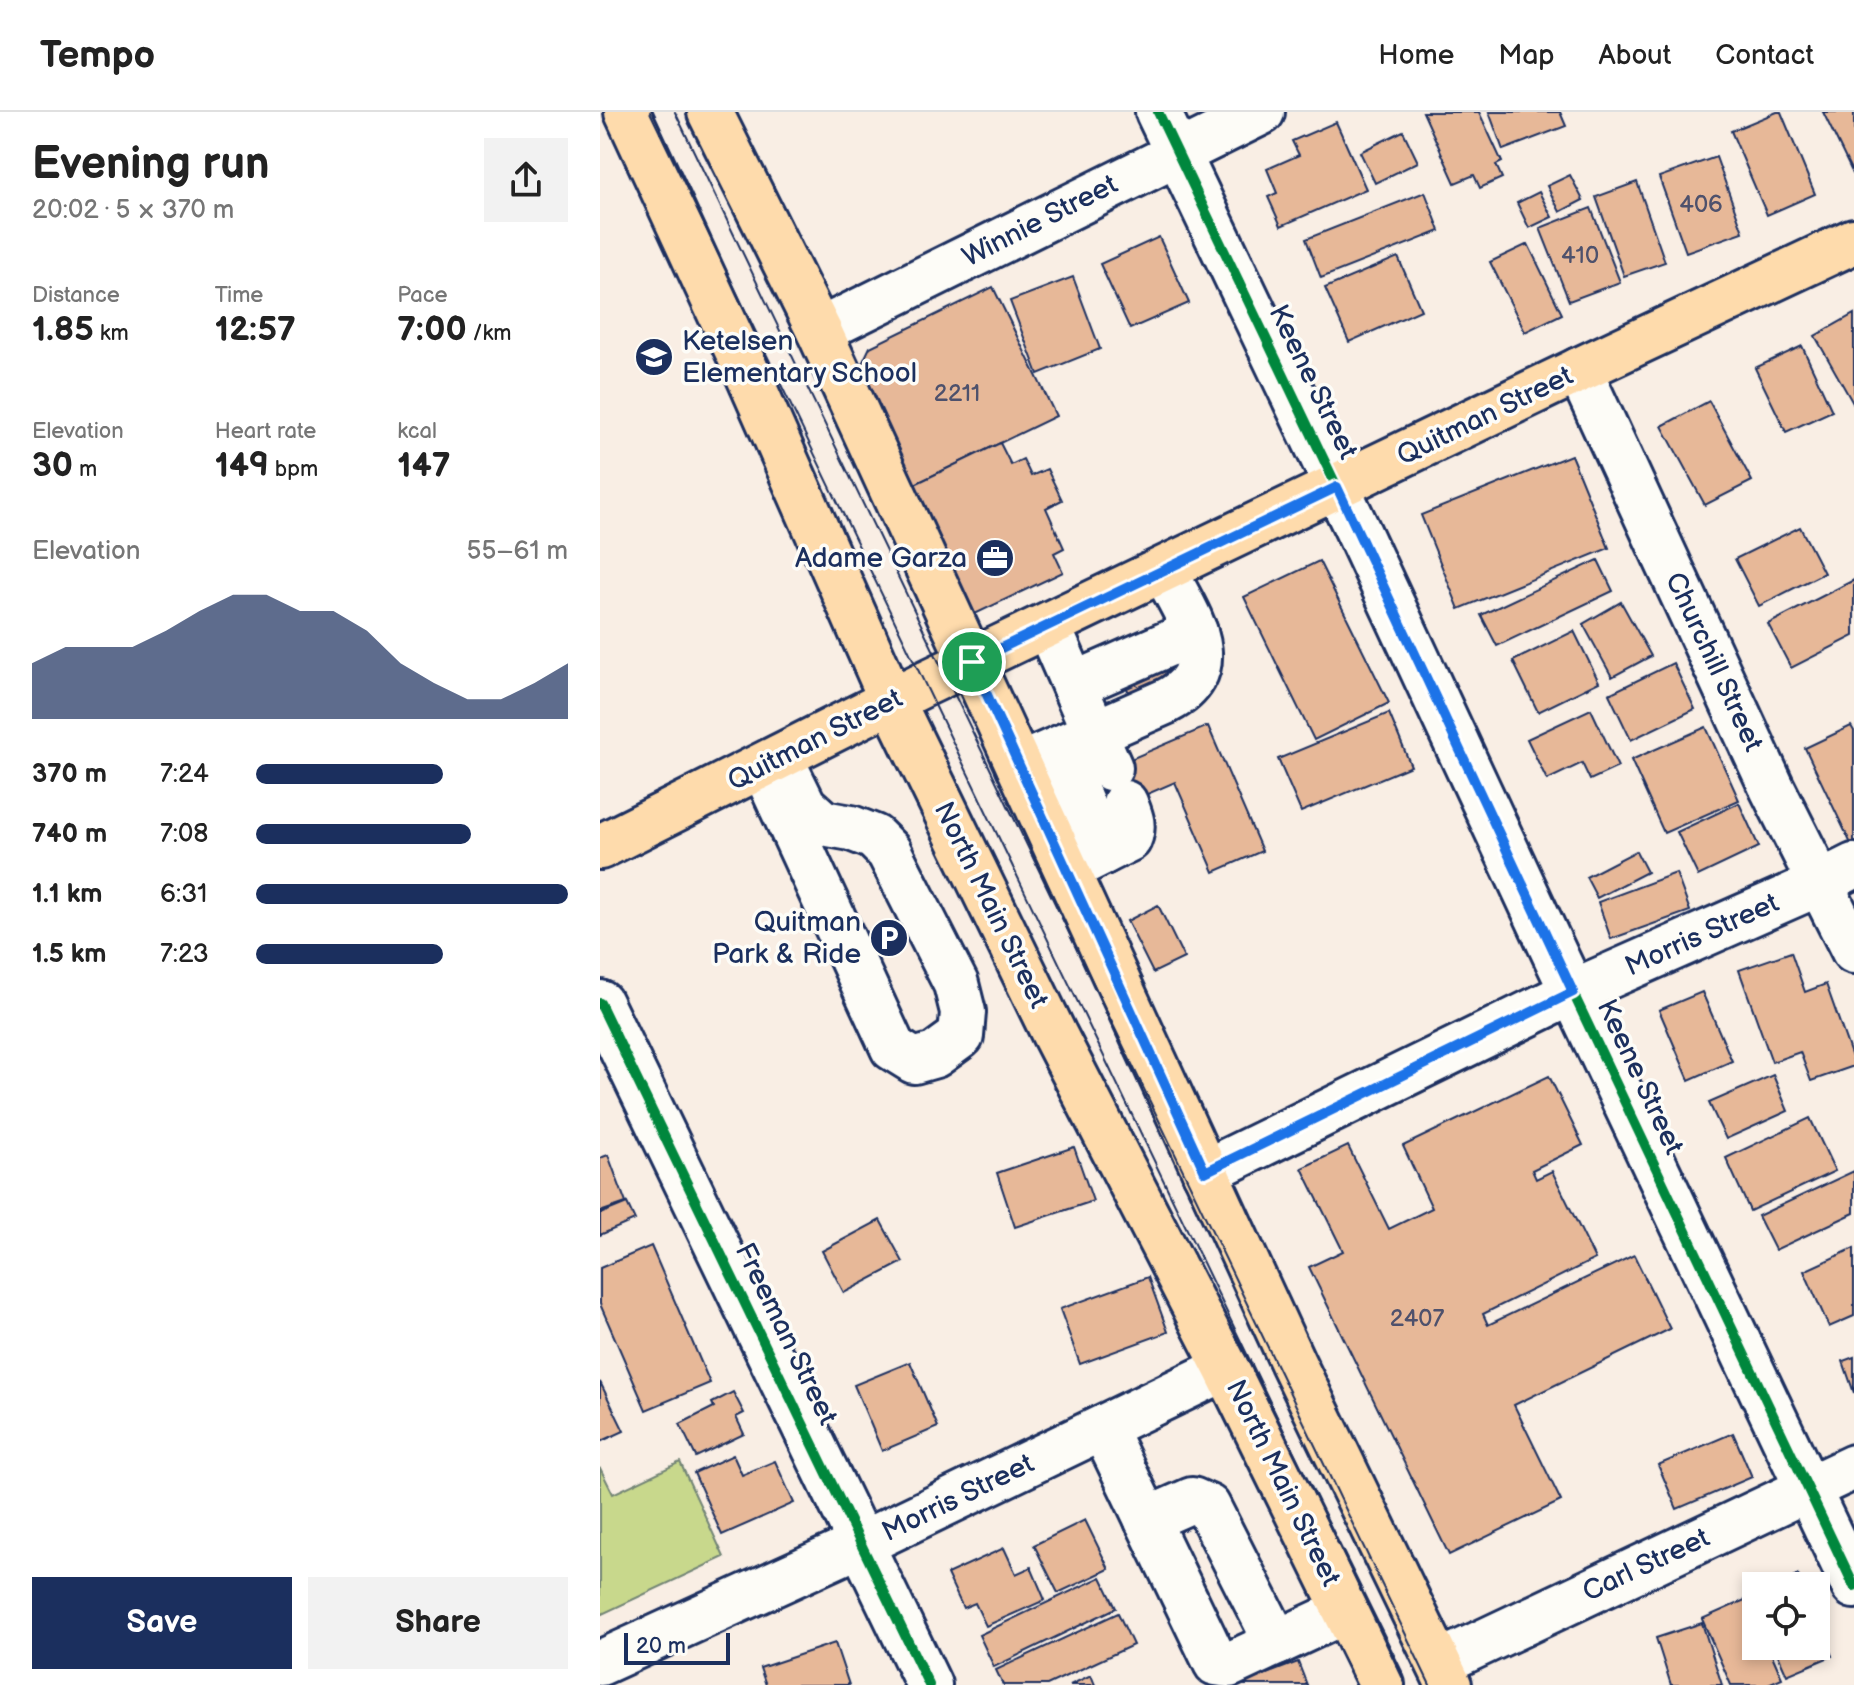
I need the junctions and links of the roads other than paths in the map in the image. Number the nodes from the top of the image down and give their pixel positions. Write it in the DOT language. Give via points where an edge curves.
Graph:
graph roads {
  1 [pos="627,112"];
  2 [pos="710,112"];
  3 [pos="1158,112"];
  4 [pos="1262,112"];
  5 [pos="1178,153"];
  6 [pos="1854,241"];
  7 [pos="819,331"];
  8 [pos="1579,370"];
  9 [pos="1337,487"];
  10 [pos="1164,570"];
  11 [pos="1048,626"];
  12 [pos="1195,632"];
  13 [pos="972,662"];
  14 [pos="1074,685"];
  15 [pos="892,701"];
  16 [pos="772,762"];
  17 [pos="1081,764"];
  18 [pos="600,847"];
  19 [pos="1085,862"];
  20 [pos="1837,875"];
  21 [pos="1854,951"];
  22 [pos="1573,992"];
  23 [pos="600,1003"];
  24 [pos="1205,1172"];
  25 [pos="1226,1368"];
  26 [pos="1103,1428"];
  27 [pos="1854,1467"];
  28 [pos="1807,1488"];
  29 [pos="1147,1520"];
  30 [pos="861,1544"];
  31 [pos="1854,1586"];
  32 [pos="1345,1611"];
  33 [pos="1277,1643"];
  34 [pos="600,1663"];
  35 [pos="1444,1674"];
  36 [pos="929,1685"];
  37 [pos="1382,1685"];
  1 -- 15 [label="main road, North Main Street"];
  2 -- 7 [label="main road"];
  3 -- 5 [label="street, Keene Street"];
  4 -- 5 [label="street, Winnie Street"];
  5 -- 7 [label="street, Winnie Street"];
  5 -- 9 [label="street, Keene Street"];
  6 -- 8 [label="main road, Quitman Street"];
  7 -- 13 [label="main road"];
  8 -- 9 [label="main road, Quitman Street"];
  8 -- 20 [label="street, Churchill Street" via="1772,788"];
  9 -- 10 [label="main road, Quitman Street"];
  9 -- 22 [label="street, Keene Street"];
  10 -- 11 [label="main road, Quitman Street"];
  10 -- 12 [label="street"];
  11 -- 13 [label="main road, Quitman Street"];
  11 -- 14 [label="street"];
  12 -- 14 [label="street"];
  12 -- 17 [label="street" via="1200,658 1189,686"];
  13 -- 15 [label="main road, Quitman Street"];
  13 -- 17 [label="main road"];
  14 -- 17 [label="street"];
  15 -- 16 [label="main road, Quitman Street"];
  15 -- 25 [label="main road, North Main Street" via="1061,1048"];
  16 -- 16 [label="street" via="893,1048 914,1061 935,1055 961,1036 963,1012 956,984 889,852 874,837 823,823"];
  16 -- 18 [label="main road, Quitman Street"];
  17 -- 19 [label="main road"];
  17 -- 19 [label="street" via="1132,821 1133,830 1129,839"];
  19 -- 24 [label="main road"];
  20 -- 21 [label="street, Churchill Street"];
  20 -- 22 [label="street, Morris Street"];
  22 -- 24 [label="street, Morris Street"];
  22 -- 28 [label="street, Keene Street"];
  23 -- 30 [label="street, Freeman Street"];
  24 -- 35 [label="main road"];
  25 -- 26 [label="street, Morris Street"];
  25 -- 32 [label="main road, North Main Street"];
  26 -- 29 [label="street"];
  26 -- 30 [label="street, Morris Street"];
  27 -- 28 [label="street, Carl Street"];
  28 -- 31 [label="street, Keene Street"];
  28 -- 35 [label="street, Carl Street"];
  29 -- 33 [label="street" via="1192,1500 1208,1507"];
  29 -- 33 [label="street" via="1216,1663 1229,1665"];
  30 -- 34 [label="street, Morris Street"];
  30 -- 36 [label="street, Freeman Street"];
  32 -- 33 [label="street"];
  32 -- 37 [label="main road, North Main Street"];
}
